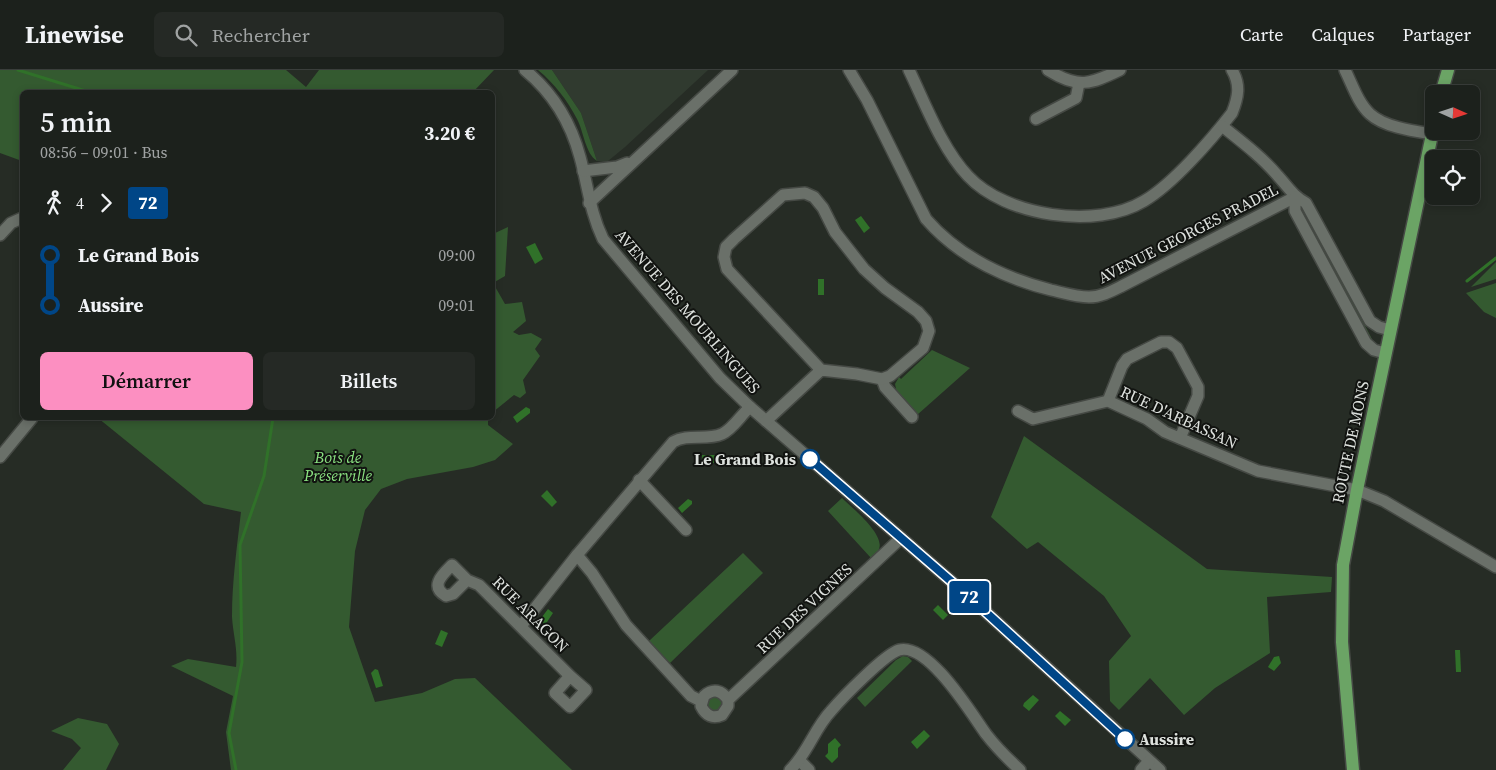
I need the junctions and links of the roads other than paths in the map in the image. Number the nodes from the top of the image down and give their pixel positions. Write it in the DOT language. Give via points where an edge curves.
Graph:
graph roads {
  1 [pos="526,70"];
  2 [pos="732,70"];
  3 [pos="849,70"];
  4 [pos="909,70"];
  5 [pos="1048,70"];
  6 [pos="1120,70"];
  7 [pos="1232,70"];
  8 [pos="1345,70"];
  9 [pos="1448,70"];
  10 [pos="1079,83"];
  11 [pos="1444,85"];
  12 [pos="1036,119"];
  13 [pos="1222,126"];
  14 [pos="1425,129"];
  15 [pos="1431,140"];
  16 [pos="633,160"];
  17 [pos="583,171"];
  18 [pos="1295,198"];
  19 [pos="589,203"];
  20 [pos="20,219"];
  21 [pos="0,235"];
  22 [pos="1390,330"];
  23 [pos="1385,353"];
  24 [pos="821,370"];
  25 [pos="882,379"];
  26 [pos="1108,401"];
  27 [pos="750,406"];
  28 [pos="1018,411"];
  29 [pos="912,417"];
  30 [pos="30,420"];
  31 [pos="766,421"];
  32 [pos="1180,438"];
  33 [pos="0,457"];
  34 [pos="639,480"];
  35 [pos="1357,490"];
  36 [pos="686,530"];
  37 [pos="902,538"];
  38 [pos="577,555"];
  39 [pos="1496,567"];
  40 [pos="467,580"];
  41 [pos="521,626"];
  42 [pos="570,676"];
  43 [pos="728,700"];
  44 [pos="701,701"];
  45 [pos="800,761"];
  46 [pos="1149,761"];
  47 [pos="790,770"];
  48 [pos="809,770"];
  49 [pos="1020,770"];
  50 [pos="1141,770"];
  51 [pos="1160,770"];
  52 [pos="1354,770"];
  1 -- 17 [label="street, AVENUE DES MOURLINGUES" via="563,114 574,136"];
  2 -- 16 [label="street"];
  3 -- 18 [label="street, AVENUE GEORGES PRADEL" via="926,219 964,252 1024,283 1071,295 1101,295"];
  4 -- 13 [label="street" via="945,141 967,175 998,199 1046,213 1096,215 1142,203 1155,195"];
  5 -- 10 [label="street" via="1064,80"];
  6 -- 10 [label="street" via="1095,82"];
  7 -- 13 [label="street" via="1238,86 1238,99"];
  8 -- 14 [label="street" via="1363,104 1375,118"];
  9 -- 11 [label="main road"];
  10 -- 12 [label="street" via="1076,98"];
  13 -- 18 [label="street" via="1278,176"];
  15 -- 22 [label="main road, ROUTE DE MONS"];
  16 -- 17 [label="street" via="617,167"];
  16 -- 19 [label="street"];
  17 -- 19 [label="street, AVENUE DES MOURLINGUES"];
  18 -- 22 [label="street" via="1306,204 1370,320"];
  18 -- 23 [label="street" via="1295,211 1366,343"];
  19 -- 27 [label="street, AVENUE DES MOURLINGUES" via="596,224 612,251 720,378"];
  20 -- 21 [label="street"];
  22 -- 23 [label="main road, ROUTE DE MONS"];
  23 -- 35 [label="main road, ROUTE DE MONS"];
  24 -- 25 [label="street"];
  24 -- 25 [label="street" via="727,269 724,257 726,247 771,204 794,192 814,197 835,232 864,269 926,322 929,331 923,348 898,371"];
  24 -- 31 [label="street"];
  25 -- 29 [label="street" via="885,387"];
  26 -- 28 [label="street, RUE D'ARBASSAN" via="1032,419"];
  26 -- 32 [label="street, RUE D'ARBASSAN"];
  26 -- 32 [label="street" via="1128,359 1161,342 1169,342 1176,348 1198,387 1198,396"];
  27 -- 31 [label="street, AVENUE DES MOURLINGUES"];
  27 -- 34 [label="street" via="722,434 680,438 673,442"];
  30 -- 33 [label="street"];
  31 -- 37 [label="street, AVENUE DES MOURLINGUES"];
  32 -- 35 [label="street, RUE D'ARBASSAN" via="1258,471"];
  34 -- 36 [label="street"];
  34 -- 38 [label="street"];
  35 -- 39 [label="street, RUE D'ARBASSAN" via="1415,518"];
  35 -- 52 [label="main road, ROUTE DE MONS" via="1344,565 1341,616"];
  37 -- 43 [label="street, RUE DES VIGNES"];
  37 -- 46 [label="street, AVENUE DES MOURLINGUES"];
  38 -- 41 [label="street"];
  38 -- 44 [label="street, RUE DES VIGNES" via="638,639 691,696"];
  40 -- 41 [label="street, RUE ARAGON" via="479,585"];
  41 -- 42 [label="street, RUE ARAGON"];
  43 -- 44 [label="street" via="720,691 714,690"];
  43 -- 44 [label="street, RUE DES VIGNES" via="726,711 712,717 704,711"];
  45 -- 47 [label="street"];
  45 -- 48 [label="street"];
  45 -- 49 [label="street" via="835,706 888,656 904,649 917,653 954,688 990,738"];
  46 -- 50 [label="street"];
  46 -- 51 [label="street, AVENUE DES MOURLINGUES"];
}
